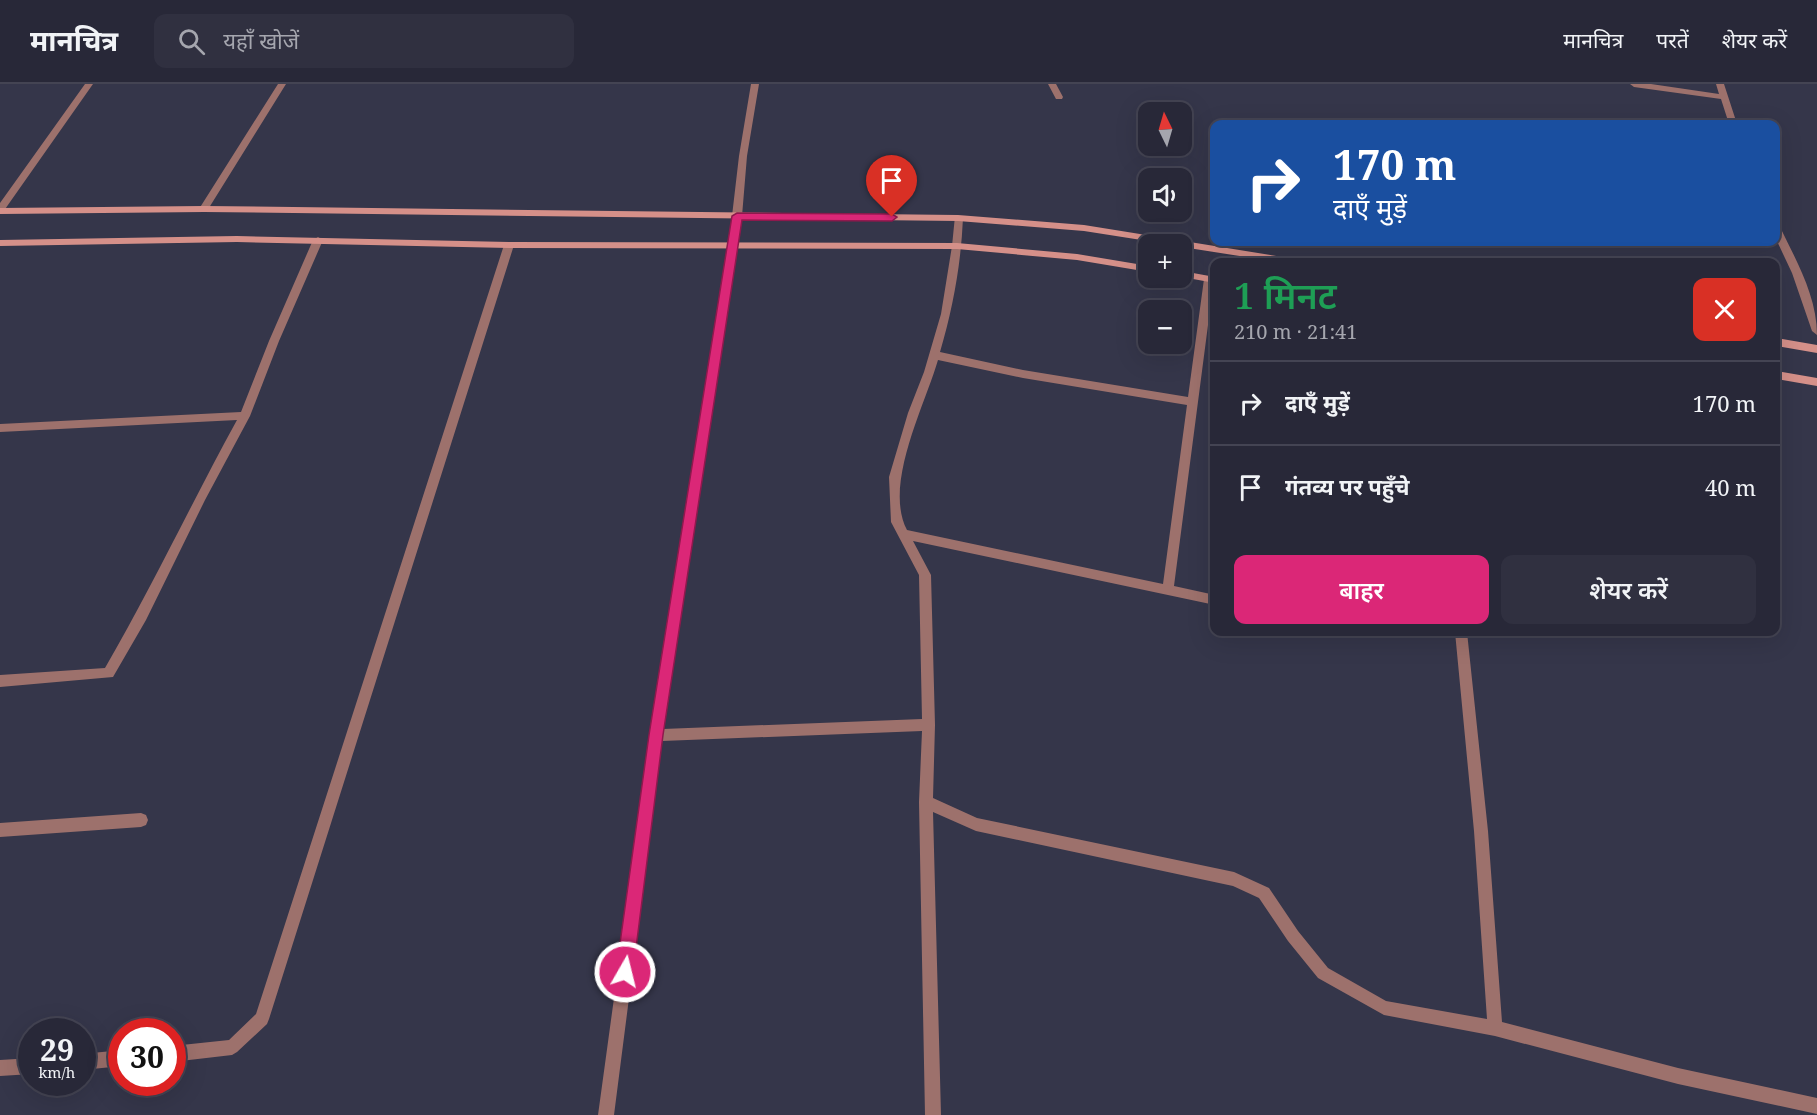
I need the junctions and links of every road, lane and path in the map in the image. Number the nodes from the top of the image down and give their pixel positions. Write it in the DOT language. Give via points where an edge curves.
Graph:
graph roads {
  1 [pos="89,84"];
  2 [pos="282,84"];
  3 [pos="755,84"];
  4 [pos="1052,84"];
  5 [pos="1634,84"];
  6 [pos="1720,84"];
  7 [pos="1059,97"];
  8 [pos="1724,97"];
  9 [pos="1732,120"];
  10 [pos="204,209"];
  11 [pos="0,210"];
  12 [pos="737,216"];
  13 [pos="958,218"];
  14 [pos="1780,237"];
  15 [pos="318,240"];
  16 [pos="0,243"];
  17 [pos="509,245"];
  18 [pos="732,245"];
  19 [pos="957,246"];
  20 [pos="1270,258"];
  21 [pos="1138,267"];
  22 [pos="1192,276"];
  23 [pos="1210,280"];
  24 [pos="1210,293"];
  25 [pos="1817,331"];
  26 [pos="1780,343"];
  27 [pos="1817,349"];
  28 [pos="934,355"];
  29 [pos="1780,376"];
  30 [pos="1817,382"];
  31 [pos="1193,402"];
  32 [pos="245,416"];
  33 [pos="0,428"];
  34 [pos="904,534"];
  35 [pos="1168,590"];
  36 [pos="1210,599"];
  37 [pos="1461,636"];
  38 [pos="0,681"];
  39 [pos="929,725"];
  40 [pos="656,735"];
  41 [pos="926,802"];
  42 [pos="141,820"];
  43 [pos="0,830"];
  44 [pos="1495,1028"];
  45 [pos="186,1052"];
  46 [pos="18,1067"];
  47 [pos="0,1068"];
  48 [pos="1817,1106"];
  49 [pos="606,1115"];
  50 [pos="933,1115"];
  1 -- 11 [label="street"];
  2 -- 10 [label="street"];
  3 -- 12 [label="street" via="742,156"];
  4 -- 7 [label="street"];
  5 -- 8 [label="street"];
  6 -- 8 [label="street"];
  8 -- 9 [label="street"];
  10 -- 11 [label="street"];
  10 -- 12 [label="street"];
  12 -- 13 [label="street"];
  12 -- 18 [label="street"];
  13 -- 19 [label="street"];
  13 -- 20 [label="street" via="1084,228"];
  14 -- 25 [label="street"];
  15 -- 16 [label="street"];
  15 -- 17 [label="street"];
  15 -- 32 [label="street"];
  17 -- 18 [label="street"];
  17 -- 45 [label="street" via="262,1019 232,1047"];
  18 -- 19 [label="street"];
  18 -- 40 [label="street"];
  19 -- 21 [label="street" via="1077,257"];
  19 -- 28 [label="street" via="946,314"];
  22 -- 23 [label="street"];
  24 -- 31 [label="street"];
  26 -- 27 [label="street"];
  28 -- 31 [label="street"];
  28 -- 34 [label="street" via="895,477 897,522"];
  29 -- 30 [label="street"];
  31 -- 35 [label="street"];
  32 -- 33 [label="street"];
  32 -- 38 [label="street" via="109,673"];
  34 -- 35 [label="street"];
  34 -- 39 [label="street" via="926,575"];
  35 -- 36 [label="street"];
  37 -- 44 [label="street"];
  39 -- 40 [label="street"];
  39 -- 41 [label="street"];
  40 -- 49 [label="street"];
  41 -- 44 [label="street" via="976,824 1234,879 1264,893 1323,973 1384,1008"];
  41 -- 50 [label="street"];
  42 -- 43 [label="street"];
  44 -- 48 [label="street" via="1677,1076"];
  46 -- 47 [label="street"];
}
